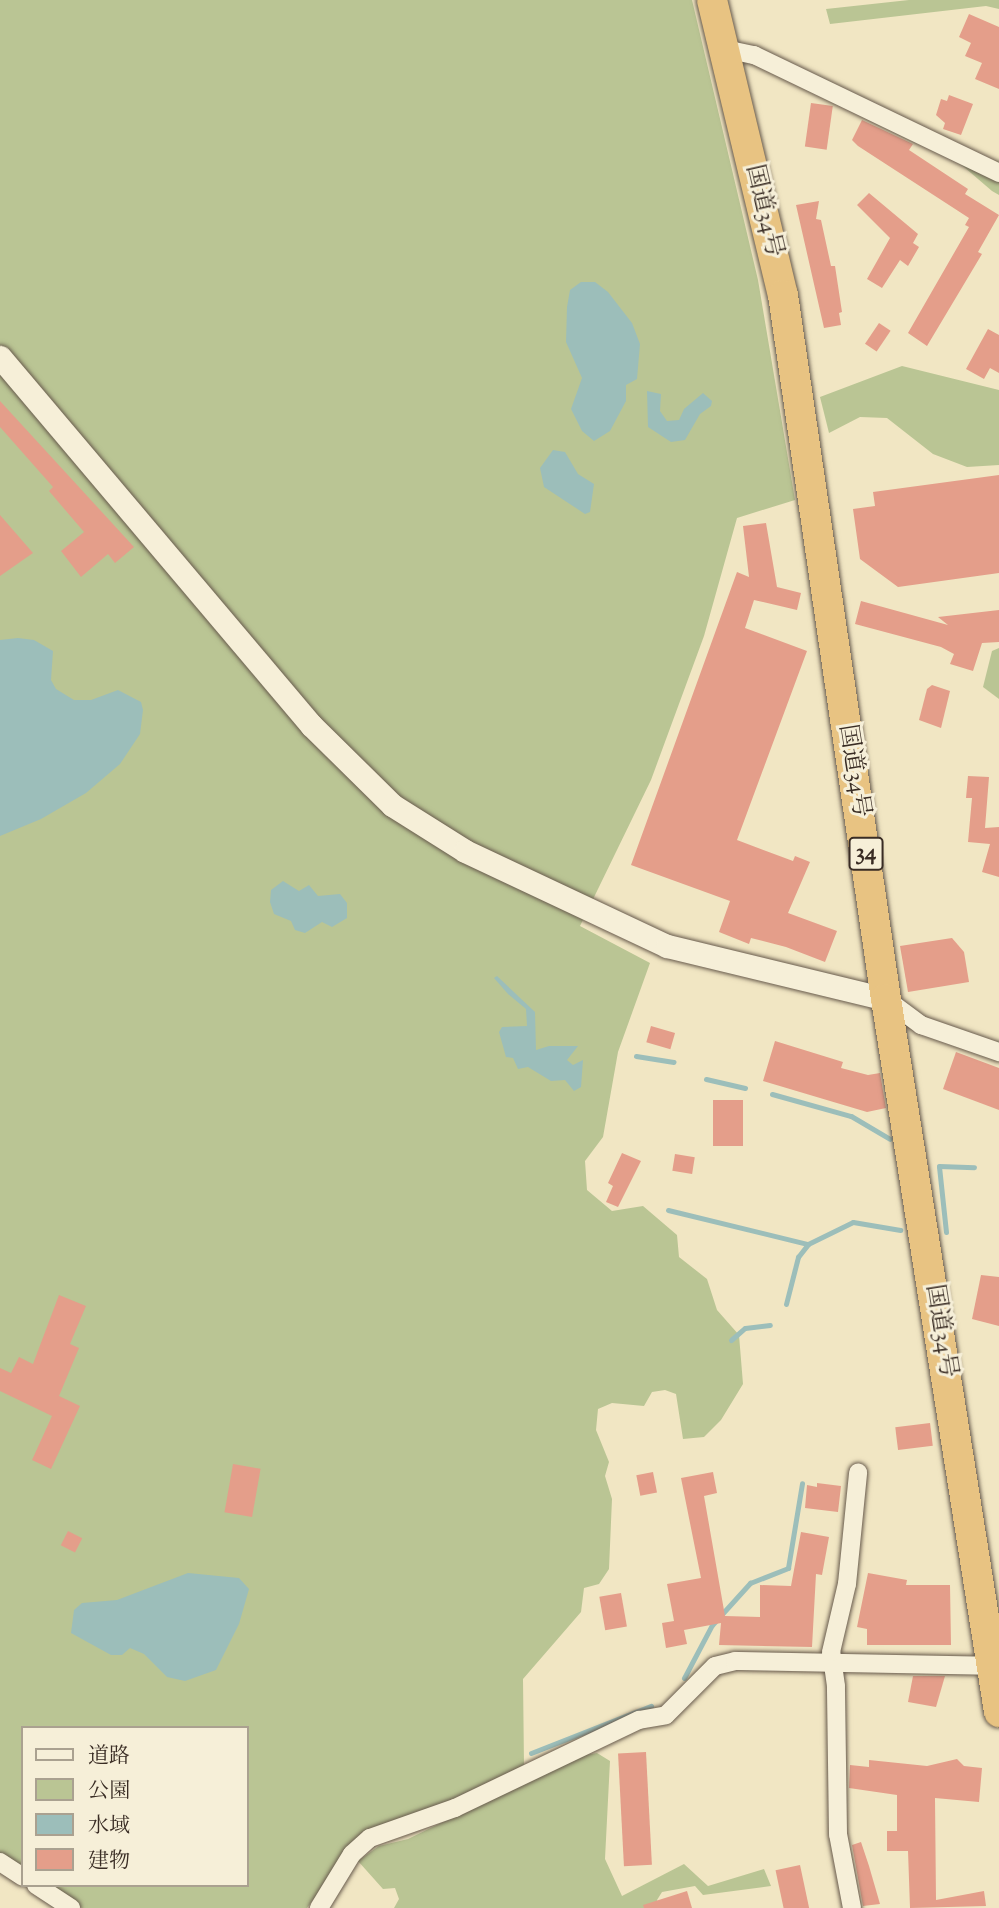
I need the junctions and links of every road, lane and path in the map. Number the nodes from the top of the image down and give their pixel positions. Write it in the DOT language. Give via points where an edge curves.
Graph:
graph roads {
  1 [pos="712,0"];
  2 [pos="725,49"];
  3 [pos="999,173"];
  4 [pos="0,356"];
  5 [pos="886,999"];
  6 [pos="999,1052"];
  7 [pos="858,1473"];
  8 [pos="832,1662"];
  9 [pos="992,1666"];
  10 [pos="999,1712"];
  11 [pos="0,1862"];
  12 [pos="21,1876"];
  13 [pos="39,1887"];
  14 [pos="71,1908"];
  15 [pos="318,1908"];
  16 [pos="852,1908"];
  1 -- 2 [label="highway, 国道34号 / 34"];
  2 -- 3 [label="street" via="754,55"];
  2 -- 5 [label="highway, 国道34号 / 34" via="783,295"];
  4 -- 5 [label="street" via="311,725 393,805 465,851 667,946"];
  5 -- 6 [label="street" via="921,1025"];
  5 -- 9 [label="highway, 国道34号 / 34"];
  7 -- 8 [label="street" via="847,1584"];
  8 -- 9 [label="street"];
  8 -- 15 [label="street" via="735,1661 715,1666 666,1714 639,1720 455,1808 370,1838 352,1854"];
  8 -- 16 [label="street" via="838,1834"];
  9 -- 10 [label="highway, 国道34号 / 34"];
  11 -- 12 [label="street"];
  13 -- 14 [label="street"];
}
